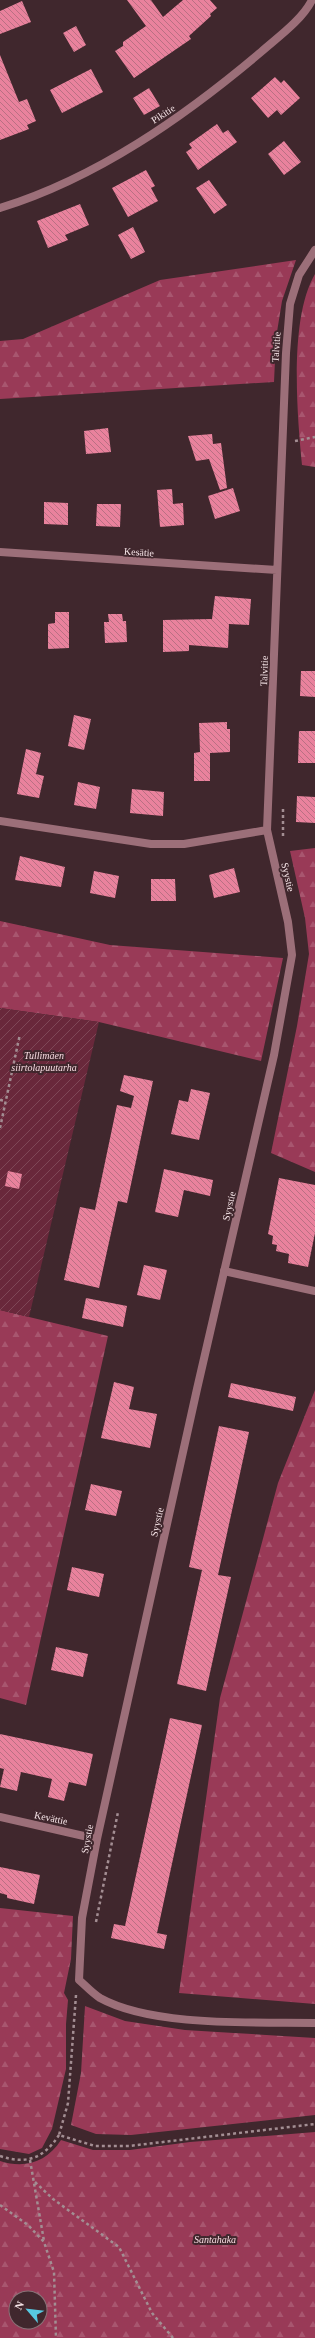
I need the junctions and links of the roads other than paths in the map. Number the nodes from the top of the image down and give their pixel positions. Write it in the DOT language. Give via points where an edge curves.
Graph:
graph roads {
  1 [pos="312,0"];
  2 [pos="0,208"];
  3 [pos="315,250"];
  4 [pos="0,552"];
  5 [pos="277,570"];
  6 [pos="0,821"];
  7 [pos="267,830"];
  8 [pos="224,1272"];
  9 [pos="315,1291"];
  10 [pos="0,1817"];
  11 [pos="97,1839"];
  12 [pos="315,2023"];
  1 -- 2 [label="street, Pikitie" via="273,41 200,102 95,168 47,192"];
  3 -- 5 [label="street, Talvitie" via="298,275 290,304 283,406"];
  4 -- 5 [label="street, Kesätie"];
  5 -- 7 [label="street, Talvitie"];
  6 -- 7 [label="street" via="151,844 184,844"];
  7 -- 8 [label="street, Syystie" via="288,922 292,955 274,1055"];
  8 -- 9 [label="street"];
  8 -- 11 [label="street, Syystie"];
  10 -- 11 [label="street, Kevättie"];
  11 -- 12 [label="street, Syystie" via="82,1918 79,1980 99,1997 126,2009 185,2019"];
}
